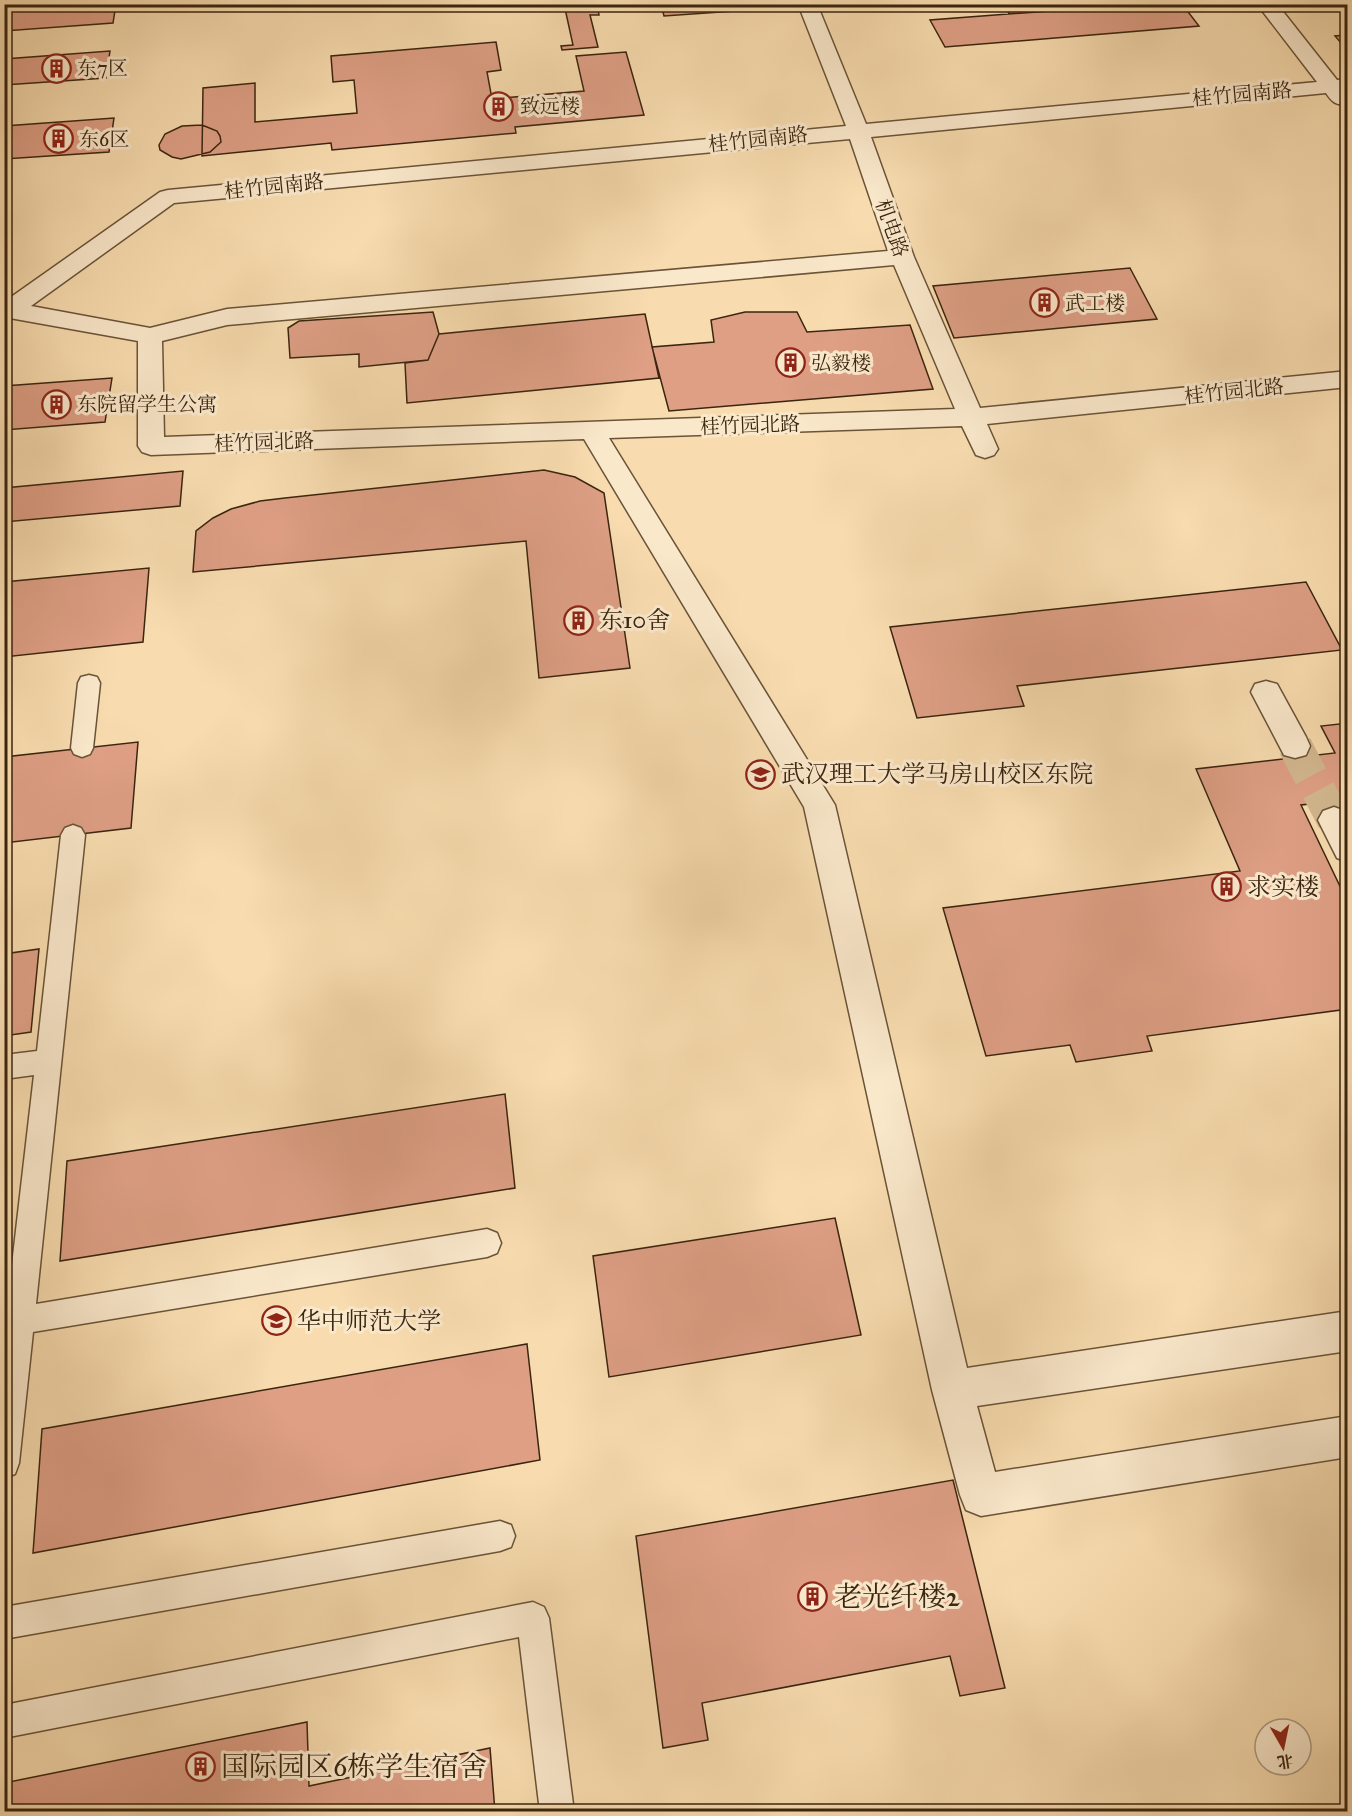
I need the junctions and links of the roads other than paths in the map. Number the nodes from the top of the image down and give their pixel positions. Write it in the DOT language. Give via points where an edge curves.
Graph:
graph roads {
  1 [pos="807,4"];
  2 [pos="1266,4"];
  3 [pos="1339,86"];
  4 [pos="1347,107"];
  5 [pos="858,130"];
  6 [pos="902,257"];
  7 [pos="7,309"];
  8 [pos="150,336"];
  9 [pos="1347,379"];
  10 [pos="970,417"];
  11 [pos="592,431"];
  12 [pos="985,449"];
  13 [pos="89,683"];
  14 [pos="1266,692"];
  15 [pos="1295,746"];
  16 [pos="82,748"];
  17 [pos="1334,820"];
  18 [pos="73,835"];
  19 [pos="1347,849"];
  20 [pos="48,1061"];
  21 [pos="4,1067"];
  22 [pos="487,1243"];
  23 [pos="12,1321"];
  24 [pos="1347,1331"];
  25 [pos="952,1390"];
  26 [pos="1347,1436"];
  27 [pos="4,1463"];
  28 [pos="500,1536"];
  29 [pos="4,1623"];
  30 [pos="4,1722"];
  31 [pos="557,1812"];
  1 -- 5 [label="street, 机电路"];
  2 -- 3 [label="street"];
  3 -- 4 [label="street"];
  3 -- 5 [label="street, 桂竹园南路"];
  5 -- 6 [label="street, 机电路"];
  5 -- 7 [label="street, 桂竹园南路" via="168,197"];
  6 -- 8 [label="street" via="227,317"];
  6 -- 10 [label="street, 机电路"];
  7 -- 8 [label="street"];
  8 -- 11 [label="street, 桂竹园北路" via="151,446"];
  9 -- 10 [label="street, 桂竹园北路"];
  10 -- 11 [label="street, 桂竹园北路"];
  10 -- 12 [label="street, 机电路"];
  11 -- 25 [label="street" via="819,804"];
  13 -- 16 [label="lane"];
  14 -- 15 [label="street"];
  17 -- 19 [label="street"];
  18 -- 20 [label="lane"];
  20 -- 21 [label="lane"];
  20 -- 23 [label="lane"];
  22 -- 23 [label="lane"];
  23 -- 27 [label="lane"];
  24 -- 25 [label="street"];
  25 -- 26 [label="street" via="981,1496"];
  28 -- 29 [label="lane"];
  30 -- 31 [label="lane" via="533,1618"];
}
